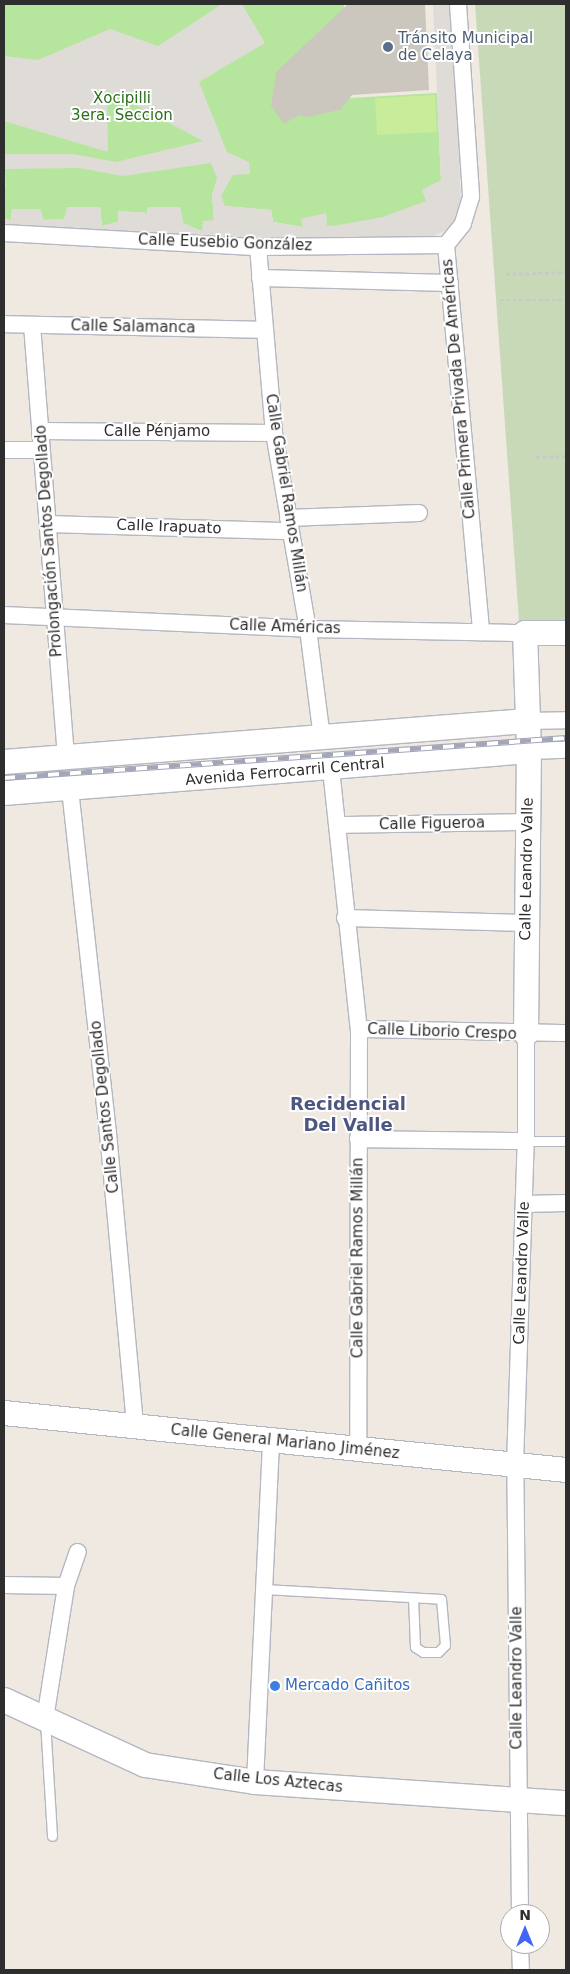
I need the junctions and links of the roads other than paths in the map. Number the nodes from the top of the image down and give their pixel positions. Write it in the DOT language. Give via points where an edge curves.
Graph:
graph roads {
  1 [pos="458,4"];
  2 [pos="4,233"];
  3 [pos="446,245"];
  4 [pos="258,247"];
  5 [pos="260,278"];
  6 [pos="450,283"];
  7 [pos="4,324"];
  8 [pos="32,324"];
  9 [pos="262,330"];
  10 [pos="40,431"];
  11 [pos="274,433"];
  12 [pos="4,450"];
  13 [pos="41,450"];
  14 [pos="419,513"];
  15 [pos="48,524"];
  16 [pos="289,524"];
  17 [pos="4,615"];
  18 [pos="54,616"];
  19 [pos="308,629"];
  20 [pos="481,632"];
  21 [pos="526,633"];
  22 [pos="566,633"];
  23 [pos="566,720"];
  24 [pos="527,721"];
  25 [pos="322,739"];
  26 [pos="566,750"];
  27 [pos="529,751"];
  28 [pos="66,758"];
  29 [pos="4,762"];
  30 [pos="331,769"];
  31 [pos="70,790"];
  32 [pos="4,793"];
  33 [pos="528,822"];
  34 [pos="337,825"];
  35 [pos="345,918"];
  36 [pos="526,923"];
  37 [pos="359,1030"];
  38 [pos="566,1033"];
  39 [pos="526,1034"];
  40 [pos="358,1140"];
  41 [pos="526,1141"];
  42 [pos="566,1141"];
  43 [pos="566,1203"];
  44 [pos="524,1204"];
  45 [pos="4,1413"];
  46 [pos="135,1426"];
  47 [pos="271,1440"];
  48 [pos="358,1450"];
  49 [pos="515,1465"];
  50 [pos="566,1470"];
  51 [pos="78,1552"];
  52 [pos="4,1585"];
  53 [pos="66,1586"];
  54 [pos="264,1589"];
  55 [pos="413,1598"];
  56 [pos="4,1700"];
  57 [pos="45,1719"];
  58 [pos="255,1782"];
  59 [pos="518,1800"];
  60 [pos="566,1803"];
  61 [pos="52,1836"];
  62 [pos="520,1904"];
  63 [pos="520,1954"];
  64 [pos="520,1970"];
  1 -- 3 [label="street, Calle Primera Privada De Américas" via="471,197 463,224"];
  2 -- 4 [label="street, Calle Eusebio González"];
  3 -- 4 [label="street, Calle Eusebio González"];
  3 -- 6 [label="street, Calle Primera Privada De Américas"];
  4 -- 5 [label="street, Calle Gabriel Ramos Millán"];
  5 -- 6 [label="street"];
  5 -- 9 [label="street, Calle Gabriel Ramos Millán"];
  6 -- 20 [label="street, Calle Primera Privada De Américas"];
  7 -- 8 [label="street, Calle Salamanca"];
  8 -- 9 [label="street, Calle Salamanca"];
  8 -- 10 [label="street, Prolongación Santos Degollado"];
  9 -- 11 [label="street, Calle Gabriel Ramos Millán"];
  10 -- 11 [label="street, Calle Pénjamo"];
  10 -- 13 [label="street, Prolongación Santos Degollado"];
  11 -- 16 [label="street, Calle Gabriel Ramos Millán"];
  12 -- 13 [label="street"];
  13 -- 15 [label="street, Prolongación Santos Degollado"];
  14 -- 16 [label="street, Calle Irapuato"];
  15 -- 16 [label="street, Calle Irapuato"];
  15 -- 18 [label="street, Prolongación Santos Degollado"];
  16 -- 19 [label="street, Calle Gabriel Ramos Millán"];
  17 -- 18 [label="street, Calle Américas"];
  18 -- 19 [label="street, Calle Américas"];
  18 -- 28 [label="street, Prolongación Santos Degollado"];
  19 -- 20 [label="street, Calle Américas"];
  19 -- 25 [label="street, Calle Gabriel Ramos Millán"];
  20 -- 21 [label="street, Calle Américas"];
  21 -- 22 [label="main road, Calle Américas"];
  21 -- 24 [label="main road, Calle Leandro Valle"];
  23 -- 24 [label="street, Avenida Ferrocarril Central"];
  24 -- 25 [label="main road, Avenida Ferrocarril Central"];
  24 -- 27 [label="main road, Calle Leandro Valle"];
  25 -- 28 [label="main road, Avenida Ferrocarril Central"];
  26 -- 27 [label="street, Avenida Ferrocarril Central"];
  27 -- 30 [label="main road, Avenida Ferrocarril Central"];
  27 -- 33 [label="main road, Calle Leandro Valle"];
  28 -- 29 [label="main road, Avenida Ferrocarril Central"];
  30 -- 31 [label="main road, Avenida Ferrocarril Central"];
  30 -- 34 [label="street, Calle Gabriel Ramos Millán"];
  31 -- 32 [label="main road, Avenida Ferrocarril Central"];
  31 -- 46 [label="street, Calle Santos Degollado" via="108,1133"];
  33 -- 34 [label="street, Calle Figueroa"];
  33 -- 36 [label="main road, Calle Leandro Valle"];
  34 -- 35 [label="street, Calle Gabriel Ramos Millán"];
  35 -- 36 [label="street"];
  35 -- 37 [label="street, Calle Gabriel Ramos Millán"];
  36 -- 39 [label="main road, Calle Leandro Valle"];
  37 -- 39 [label="street, Calle Liborio Crespo"];
  37 -- 40 [label="street, Calle Gabriel Ramos Millán"];
  38 -- 39 [label="street, Calle Liborio Crespo"];
  39 -- 41 [label="street, Calle Leandro Valle"];
  40 -- 41 [label="street"];
  40 -- 48 [label="street, Calle Gabriel Ramos Millán"];
  41 -- 42 [label="lane"];
  41 -- 44 [label="street, Calle Leandro Valle"];
  43 -- 44 [label="street"];
  44 -- 49 [label="street, Calle Leandro Valle"];
  45 -- 46 [label="main road, Calle General Mariano Jiménez"];
  46 -- 47 [label="main road, Calle General Mariano Jiménez"];
  47 -- 48 [label="main road, Calle General Mariano Jiménez"];
  47 -- 54 [label="street"];
  48 -- 49 [label="main road, Calle General Mariano Jiménez"];
  49 -- 50 [label="main road, Calle General Mariano Jiménez"];
  49 -- 59 [label="street, Calle Leandro Valle"];
  51 -- 53 [label="street"];
  52 -- 53 [label="street"];
  53 -- 57 [label="street"];
  54 -- 55 [label="lane"];
  54 -- 58 [label="street"];
  55 -- 55 [label="lane" via="441,1599 445,1644 438,1652 423,1652 416,1647"];
  56 -- 57 [label="main road, Calle Los Aztecas"];
  57 -- 58 [label="main road, Calle Los Aztecas" via="145,1765"];
  57 -- 61 [label="lane"];
  58 -- 59 [label="main road, Calle Los Aztecas"];
  59 -- 60 [label="main road, Calle Los Aztecas"];
  59 -- 62 [label="street, Calle Leandro Valle"];
  63 -- 64 [label="street"];
}
